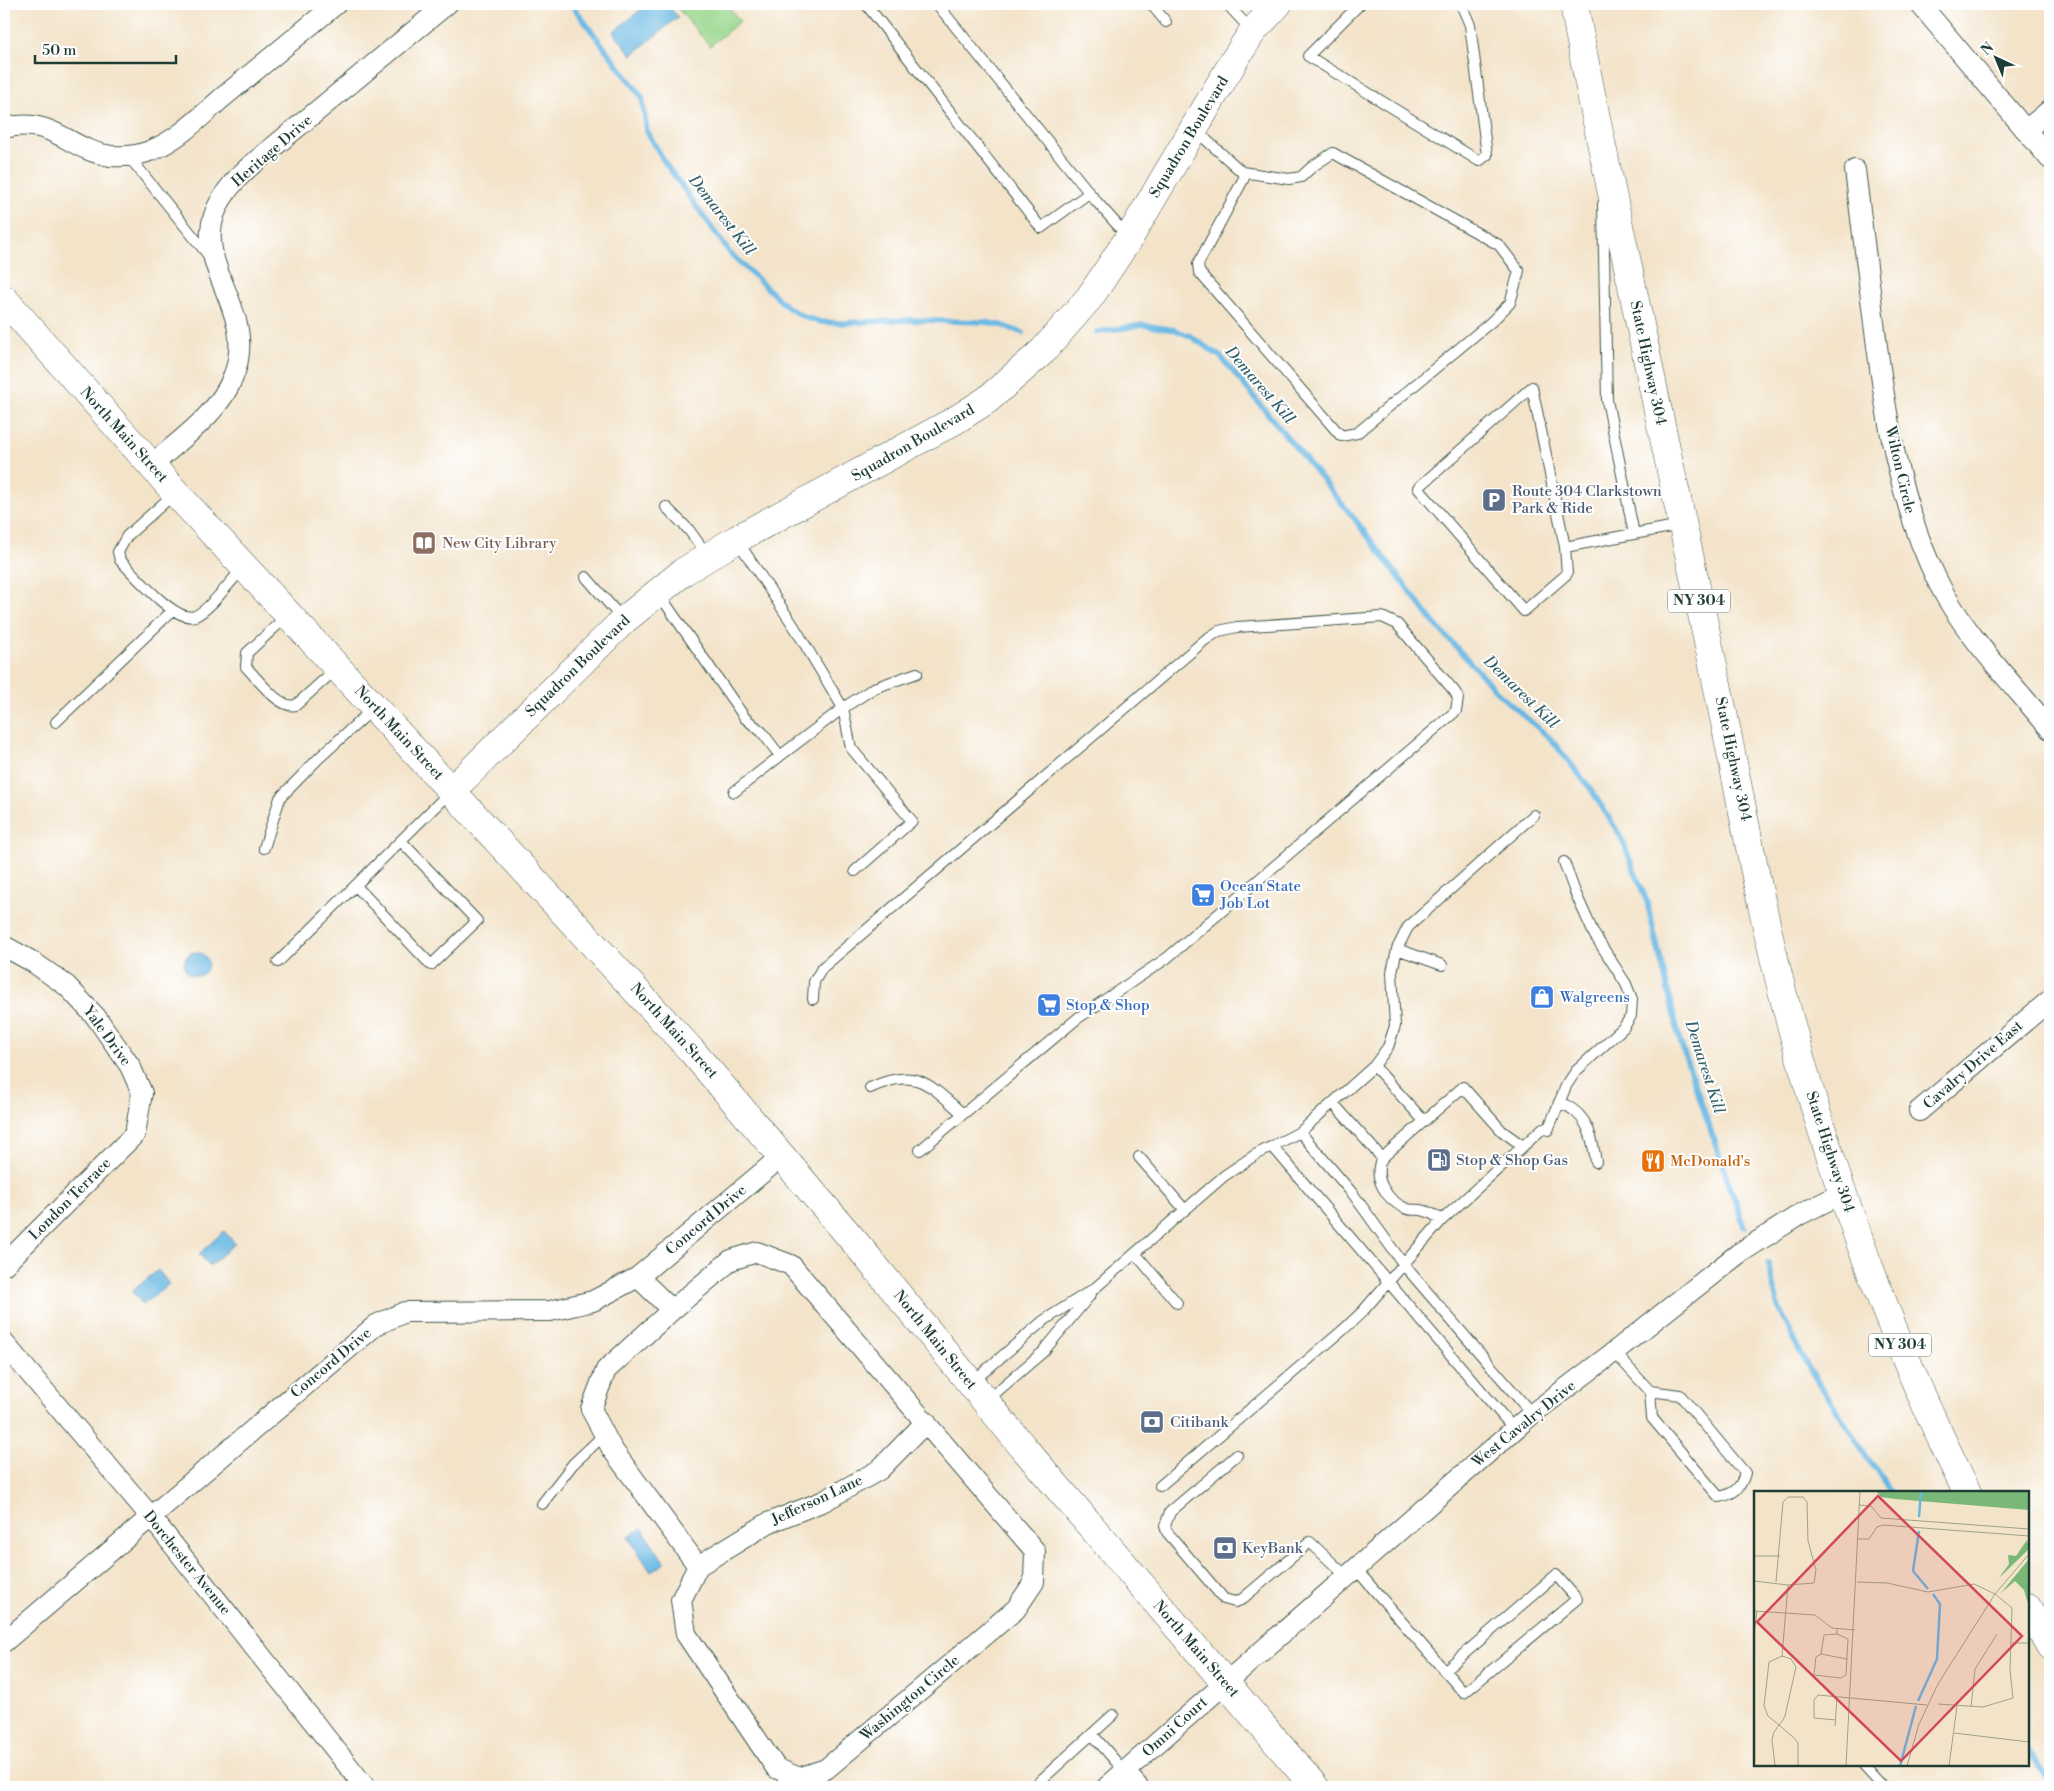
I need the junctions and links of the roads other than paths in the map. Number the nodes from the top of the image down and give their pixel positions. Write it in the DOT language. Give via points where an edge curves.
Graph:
graph roads {
  1 [pos="336,4"];
  2 [pos="447,4"];
  3 [pos="866,4"];
  4 [pos="936,4"];
  5 [pos="1151,4"];
  6 [pos="1227,4"];
  7 [pos="1278,4"];
  8 [pos="1360,4"];
  9 [pos="1461,4"];
  10 [pos="1574,4"];
  11 [pos="1920,4"];
  12 [pos="1166,22"];
  13 [pos="1253,31"];
  14 [pos="2050,110"];
  15 [pos="4,128"];
  16 [pos="1194,128"];
  17 [pos="2026,130"];
  18 [pos="1602,145"];
  19 [pos="120,156"];
  20 [pos="2050,159"];
  21 [pos="1855,170"];
  22 [pos="1242,172"];
  23 [pos="1089,193"];
  24 [pos="1129,238"];
  25 [pos="218,275"];
  26 [pos="5,304"];
  27 [pos="151,466"];
  28 [pos="175,492"];
  29 [pos="666,507"];
  30 [pos="1682,525"];
  31 [pos="1634,534"];
  32 [pos="737,539"];
  33 [pos="1565,547"];
  34 [pos="707,556"];
  35 [pos="244,567"];
  36 [pos="586,577"];
  37 [pos="657,591"];
  38 [pos="173,610"];
  39 [pos="288,614"];
  40 [pos="623,621"];
  41 [pos="338,667"];
  42 [pos="917,673"];
  43 [pos="375,707"];
  44 [pos="843,708"];
  45 [pos="56,722"];
  46 [pos="2050,729"];
  47 [pos="780,756"];
  48 [pos="452,790"];
  49 [pos="734,792"];
  50 [pos="1534,815"];
  51 [pos="402,842"];
  52 [pos="264,848"];
  53 [pos="1564,862"];
  54 [pos="855,871"];
  55 [pos="356,886"];
  56 [pos="4,946"];
  57 [pos="1397,949"];
  58 [pos="278,962"];
  59 [pos="1442,965"];
  60 [pos="812,999"];
  61 [pos="2050,1000"];
  62 [pos="1374,1066"];
  63 [pos="870,1088"];
  64 [pos="1559,1102"];
  65 [pos="1333,1103"];
  66 [pos="1919,1111"];
  67 [pos="963,1114"];
  68 [pos="1424,1121"];
  69 [pos="1300,1132"];
  70 [pos="135,1134"];
  71 [pos="1524,1146"];
  72 [pos="1273,1147"];
  73 [pos="920,1150"];
  74 [pos="782,1156"];
  75 [pos="1139,1157"];
  76 [pos="1382,1158"];
  77 [pos="1596,1162"];
  78 [pos="1843,1193"];
  79 [pos="1185,1210"];
  80 [pos="1442,1220"];
  81 [pos="1135,1253"];
  82 [pos="4,1265"];
  83 [pos="1404,1265"];
  84 [pos="638,1277"];
  85 [pos="1388,1283"];
  86 [pos="1095,1288"];
  87 [pos="1177,1303"];
  88 [pos="672,1310"];
  89 [pos="4,1343"];
  90 [pos="1614,1352"];
  91 [pos="1650,1391"];
  92 [pos="978,1393"];
  93 [pos="1532,1414"];
  94 [pos="926,1422"];
  95 [pos="1514,1429"];
  96 [pos="604,1434"];
  97 [pos="1237,1455"];
  98 [pos="1160,1486"];
  99 [pos="1967,1491"];
  100 [pos="542,1504"];
  101 [pos="151,1517"];
  102 [pos="698,1566"];
  103 [pos="1350,1572"];
  104 [pos="2029,1609"];
  105 [pos="4,1642"];
  106 [pos="2050,1647"];
  107 [pos="1444,1671"];
  108 [pos="1225,1682"];
  109 [pos="1113,1715"];
  110 [pos="1092,1734"];
  111 [pos="1864,1766"];
  112 [pos="1131,1780"];
  113 [pos="1039,1782"];
  114 [pos="365,1787"];
  115 [pos="1107,1787"];
  116 [pos="1315,1787"];
  117 [pos="1883,1787"];
  1 -- 19 [label="street" via="171,140 141,154"];
  2 -- 25 [label="street, Heritage Drive" via="237,179 221,199 213,217 210,240"];
  3 -- 23 [label="lane" via="1041,228"];
  4 -- 23 [label="lane"];
  5 -- 12 [label="lane"];
  6 -- 13 [label="lane"];
  7 -- 13 [label="street, Squadron Boulevard"];
  8 -- 9 [label="lane" via="1308,56 1479,161 1487,155 1470,25"];
  10 -- 18 [label="street, State Highway 304 / NY 304"];
  11 -- 17 [label="street"];
  13 -- 16 [label="street, Squadron Boulevard"];
  14 -- 17 [label="street"];
  15 -- 19 [label="street" via="22,125 43,127 89,150"];
  16 -- 22 [label="lane"];
  16 -- 24 [label="street, Squadron Boulevard"];
  17 -- 20 [label="street"];
  18 -- 30 [label="street, State Highway 304 / NY 304"];
  18 -- 31 [label="lane" via="1607,400"];
  19 -- 25 [label="lane" via="134,163 200,242"];
  21 -- 46 [label="street, Wilton Circle" via="1883,392 1896,464 1914,526 1938,584 1975,639"];
  22 -- 22 [label="lane" via="1244,178 1198,264 1199,272 1341,436 1357,432 1491,322 1510,302 1519,271 1499,245 1333,153 1301,177"];
  23 -- 24 [label="lane"];
  24 -- 32 [label="street, Squadron Boulevard" via="1067,326 987,400 924,439"];
  25 -- 27 [label="street, Heritage Drive" via="238,328 240,347 234,375 219,402"];
  26 -- 27 [label="street, North Main Street"];
  27 -- 28 [label="street, North Main Street"];
  28 -- 35 [label="street, North Main Street"];
  28 -- 38 [label="lane" via="127,536 118,552 120,560"];
  29 -- 34 [label="lane"];
  30 -- 31 [label="lane"];
  30 -- 78 [label="street, State Highway 304 / NY 304" via="1775,961 1806,1078"];
  31 -- 33 [label="lane"];
  32 -- 34 [label="street, Squadron Boulevard"];
  32 -- 44 [label="lane" via="796,628"];
  33 -- 33 [label="lane" via="1545,446 1532,387 1418,488 1524,612 1568,574"];
  34 -- 37 [label="street, Squadron Boulevard"];
  35 -- 38 [label="lane" via="201,612 189,617"];
  35 -- 39 [label="street, North Main Street"];
  36 -- 40 [label="lane"];
  37 -- 40 [label="street, Squadron Boulevard"];
  37 -- 47 [label="lane" via="745,718 762,732"];
  38 -- 45 [label="lane"];
  39 -- 41 [label="street, North Main Street"];
  39 -- 41 [label="lane" via="247,653 246,667 286,707 296,705"];
  40 -- 48 [label="street, Squadron Boulevard"];
  41 -- 43 [label="street, North Main Street"];
  42 -- 44 [label="lane" via="874,688"];
  43 -- 48 [label="street, North Main Street"];
  43 -- 52 [label="lane" via="280,798"];
  44 -- 47 [label="lane"];
  44 -- 54 [label="lane" via="851,748 912,821"];
  47 -- 49 [label="lane"];
  48 -- 51 [label="lane"];
  48 -- 74 [label="street, North Main Street" via="691,1050"];
  50 -- 57 [label="lane" via="1416,919"];
  51 -- 55 [label="lane"];
  51 -- 55 [label="lane" via="478,921 430,965"];
  53 -- 64 [label="lane" via="1594,934 1632,999 1631,1016 1624,1027 1576,1071"];
  55 -- 58 [label="lane"];
  56 -- 70 [label="street, Yale Drive" via="67,986 96,1017 130,1066 142,1093"];
  57 -- 59 [label="lane"];
  57 -- 62 [label="lane" via="1392,972 1395,1026 1388,1047"];
  60 -- 67 [label="lane" via="814,982 822,968 1205,640 1237,627 1373,616 1390,619 1397,624 1455,692 1458,698 1456,711 1167,958 1093,1006"];
  61 -- 66 [label="street, Cavalry Drive East"];
  62 -- 65 [label="lane"];
  62 -- 68 [label="lane"];
  63 -- 67 [label="lane" via="896,1078 920,1080"];
  64 -- 71 [label="lane" via="1548,1130 1543,1128"];
  64 -- 77 [label="lane" via="1586,1121"];
  65 -- 69 [label="lane"];
  65 -- 76 [label="lane"];
  67 -- 73 [label="lane"];
  68 -- 71 [label="lane" via="1463,1087 1502,1131"];
  68 -- 76 [label="lane"];
  69 -- 72 [label="lane"];
  69 -- 83 [label="lane" via="1353,1194"];
  70 -- 82 [label="street, London Terrace"];
  71 -- 80 [label="lane"];
  72 -- 79 [label="lane" via="1240,1164"];
  72 -- 85 [label="lane"];
  74 -- 84 [label="street, Concord Drive"];
  74 -- 92 [label="street, North Main Street"];
  75 -- 79 [label="lane"];
  76 -- 80 [label="lane" via="1377,1167 1378,1179 1398,1204 1408,1210 1432,1213"];
  78 -- 90 [label="street, West Cavalry Drive" via="1798,1214 1762,1237"];
  78 -- 99 [label="street, State Highway 304 / NY 304" via="1893,1329"];
  79 -- 81 [label="lane"];
  80 -- 83 [label="lane"];
  81 -- 86 [label="lane"];
  81 -- 87 [label="lane"];
  83 -- 85 [label="lane"];
  83 -- 93 [label="lane"];
  84 -- 88 [label="street"];
  84 -- 101 [label="street, Concord Drive" via="593,1301 550,1311 405,1312 376,1325"];
  85 -- 95 [label="lane"];
  85 -- 98 [label="lane" via="1343,1330"];
  86 -- 92 [label="lane" via="1043,1321"];
  86 -- 92 [label="lane" via="1042,1352"];
  88 -- 94 [label="street, Washington Circle" via="730,1260 757,1252 791,1265"];
  88 -- 96 [label="street, Washington Circle" via="606,1370 591,1409"];
  89 -- 101 [label="street, Dorchester Avenue"];
  90 -- 91 [label="lane"];
  90 -- 93 [label="street, West Cavalry Drive"];
  91 -- 91 [label="lane" via="1680,1395 1746,1473 1743,1484 1732,1494 1718,1497 1652,1418"];
  92 -- 108 [label="street, North Main Street"];
  93 -- 95 [label="street, West Cavalry Drive"];
  94 -- 102 [label="street, Jefferson Lane" via="879,1470 824,1501 768,1523"];
  94 -- 102 [label="street, Washington Circle" via="1035,1552 1034,1582 1016,1608 826,1769 799,1778 776,1768 686,1634 681,1600"];
  95 -- 103 [label="street, West Cavalry Drive"];
  96 -- 100 [label="lane" via="573,1464"];
  96 -- 102 [label="street, Washington Circle"];
  97 -- 103 [label="lane" via="1170,1512 1165,1526 1224,1599 1242,1600 1310,1542"];
  101 -- 105 [label="street, Concord Drive"];
  101 -- 114 [label="street, Dorchester Avenue"];
  103 -- 107 [label="lane"];
  103 -- 108 [label="street, West Cavalry Drive"];
  104 -- 106 [label="street"];
  107 -- 107 [label="lane" via="1464,1694 1577,1599 1556,1575"];
  108 -- 112 [label="street, Omni Court"];
  108 -- 116 [label="street, North Main Street"];
  109 -- 110 [label="lane"];
  110 -- 112 [label="lane"];
  110 -- 113 [label="lane"];
  111 -- 117 [label="lane"];
  112 -- 115 [label="street, Omni Court"];
}
